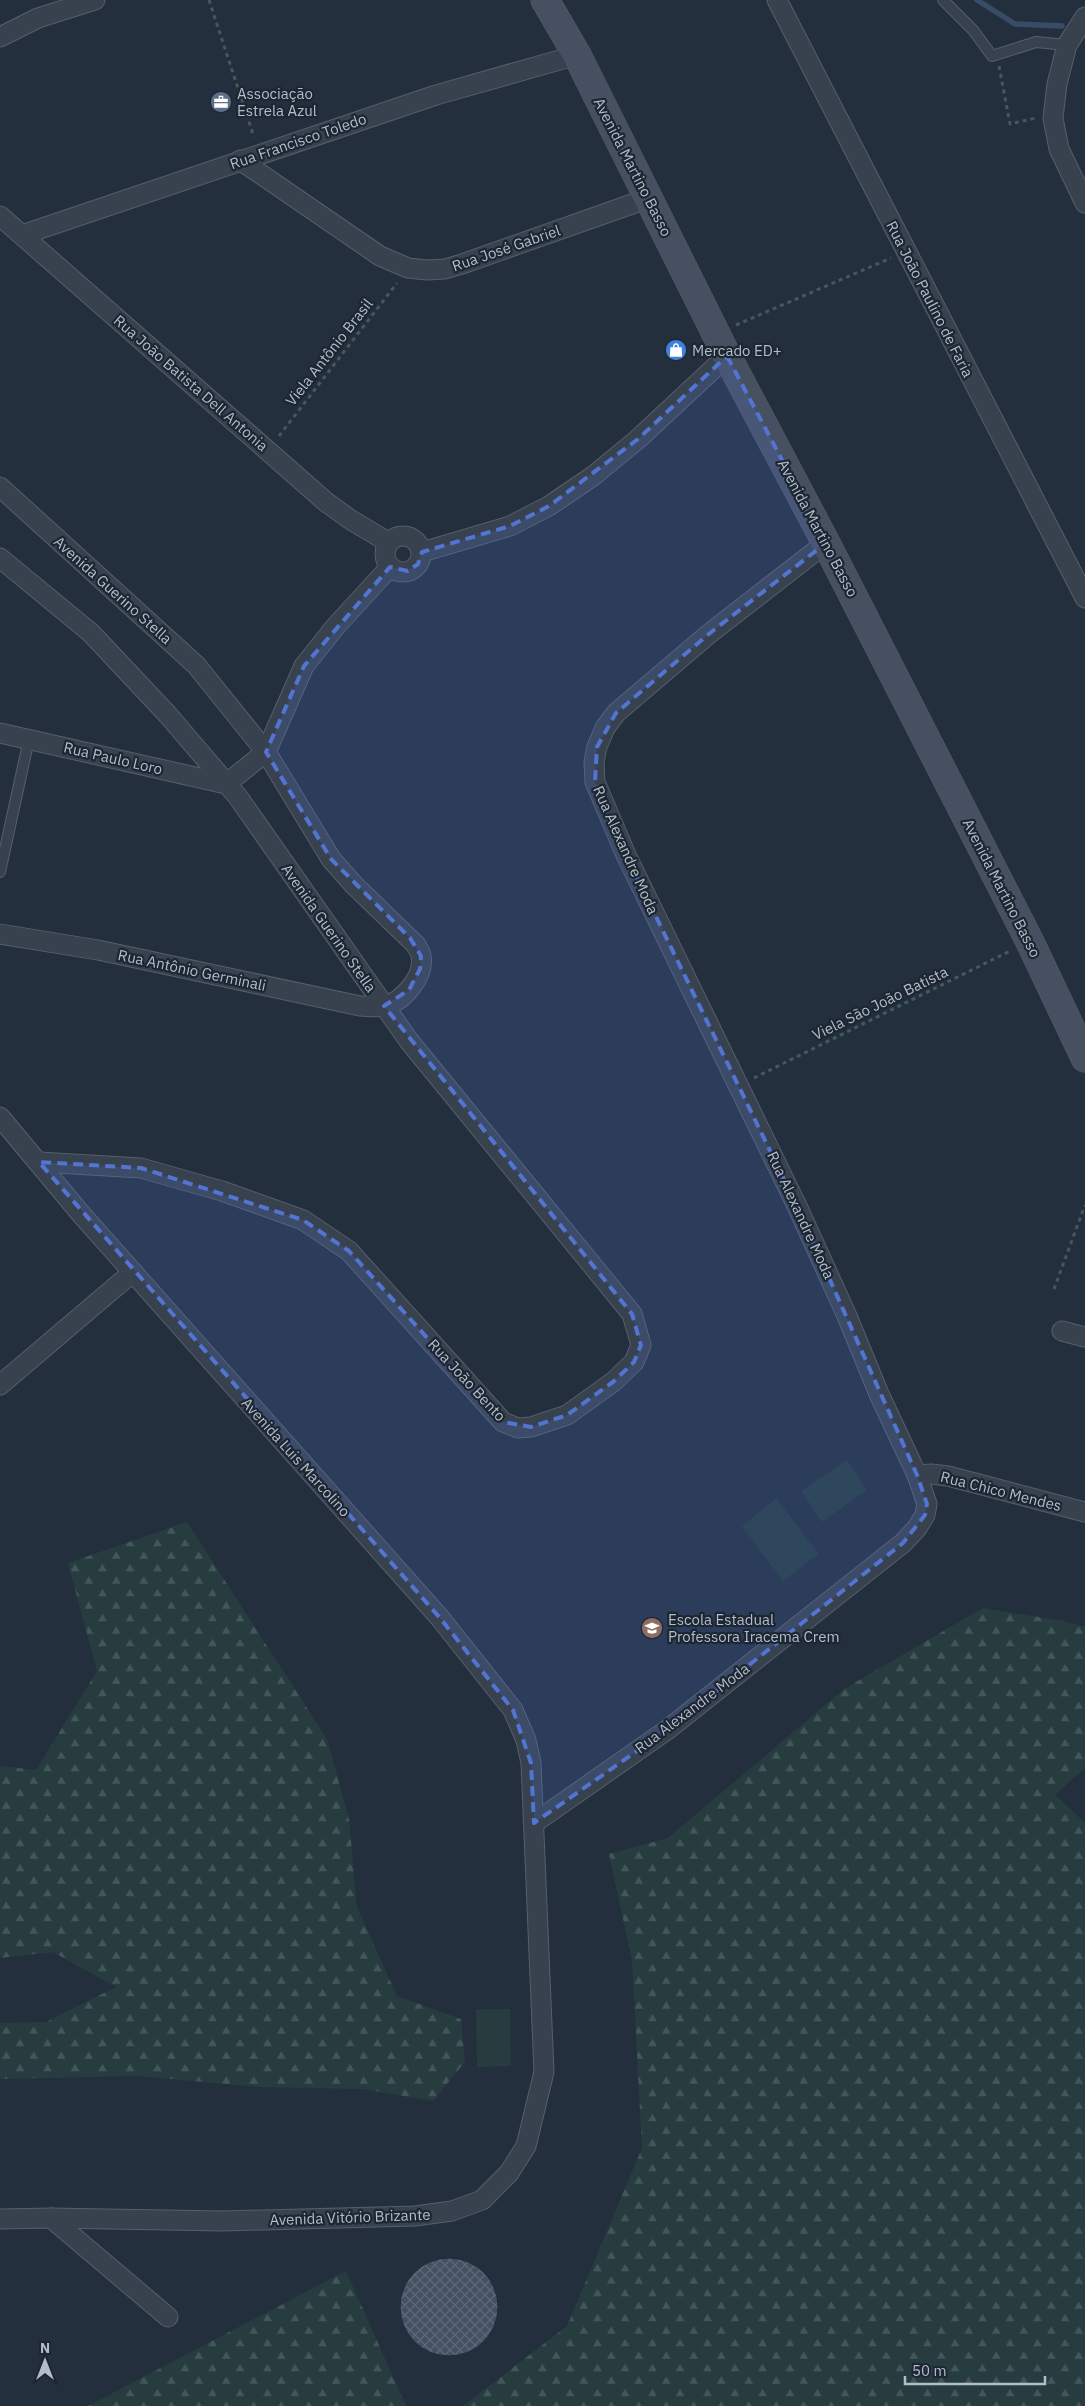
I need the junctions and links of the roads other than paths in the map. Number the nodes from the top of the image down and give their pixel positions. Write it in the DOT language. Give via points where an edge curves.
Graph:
graph roads {
  1 [pos="95,0"];
  2 [pos="545,0"];
  3 [pos="776,0"];
  4 [pos="943,0"];
  5 [pos="1085,17"];
  6 [pos="0,37"];
  7 [pos="1067,45"];
  8 [pos="577,56"];
  9 [pos="240,160"];
  10 [pos="649,198"];
  11 [pos="1085,203"];
  12 [pos="0,216"];
  13 [pos="22,235"];
  14 [pos="722,345"];
  15 [pos="0,487"];
  16 [pos="388,542"];
  17 [pos="826,543"];
  18 [pos="422,552"];
  19 [pos="0,558"];
  20 [pos="390,567"];
  21 [pos="1085,598"];
  22 [pos="0,733"];
  23 [pos="29,739"];
  24 [pos="266,752"];
  25 [pos="226,784"];
  26 [pos="0,872"];
  27 [pos="0,934"];
  28 [pos="384,1006"];
  29 [pos="1083,1049"];
  30 [pos="0,1117"];
  31 [pos="39,1162"];
  32 [pos="133,1272"];
  33 [pos="1062,1331"];
  34 [pos="1085,1337"];
  35 [pos="0,1385"];
  36 [pos="917,1475"];
  37 [pos="1085,1512"];
  38 [pos="534,1823"];
  39 [pos="51,2218"];
  40 [pos="0,2219"];
  41 [pos="168,2318"];
  1 -- 6 [label="street" via="38,18"];
  2 -- 8 [label="street, Avenida Martino Basso"];
  3 -- 21 [label="street, Rua João Paulino de Faria"];
  4 -- 7 [label="lane" via="992,56 1036,42"];
  5 -- 7 [label="street"];
  7 -- 11 [label="street" via="1053,118 1059,149"];
  8 -- 9 [label="street, Rua Francisco Toledo" via="436,95"];
  8 -- 10 [label="street, Avenida Martino Basso"];
  9 -- 10 [label="street, Rua José Gabriel" via="380,256 408,268 445,269"];
  9 -- 13 [label="street, Rua Francisco Toledo"];
  10 -- 14 [label="street, Avenida Martino Basso"];
  12 -- 13 [label="street, Rua João Batista Dell Antonia"];
  13 -- 16 [label="street, Rua João Batista Dell Antonia" via="326,502"];
  14 -- 17 [label="street, Avenida Martino Basso"];
  14 -- 18 [label="street" via="638,439 593,476 549,506 510,526"];
  15 -- 24 [label="street, Avenida Guerino Stella" via="196,666"];
  16 -- 18 [label="street" via="398,536 408,536 418,542"];
  16 -- 20 [label="street" via="385,555"];
  17 -- 29 [label="street, Avenida Martino Basso"];
  17 -- 36 [label="street, Rua Alexandre Moda" via="710,632 616,713 597,747 595,782 626,855 801,1214"];
  18 -- 20 [label="street" via="418,564 408,571"];
  19 -- 25 [label="street, Avenida Guerino Stella" via="91,633 168,715"];
  20 -- 24 [label="street" via="304,666"];
  22 -- 23 [label="street, Rua Paulo Loro"];
  23 -- 25 [label="street, Rua Paulo Loro"];
  23 -- 26 [label="lane"];
  24 -- 25 [label="street"];
  24 -- 28 [label="street, Avenida Guerino Stella" via="331,859 410,938 421,956 420,969 409,990"];
  25 -- 28 [label="street, Avenida Guerino Stella"];
  27 -- 28 [label="street, Rua Antônio Germinali" via="98,950 360,1006"];
  28 -- 31 [label="street, Rua João Bento" via="632,1314 641,1345 634,1362 613,1382 567,1415 531,1427 518,1428 503,1422 349,1251 303,1220 222,1191 142,1168"];
  30 -- 31 [label="street, Avenida Luis Marcolino"];
  31 -- 32 [label="street, Avenida Luis Marcolino"];
  32 -- 35 [label="street"];
  32 -- 38 [label="street, Avenida Luis Marcolino" via="440,1618 512,1710 526,1740"];
  33 -- 34 [label="street"];
  36 -- 37 [label="street, Rua Chico Mendes" via="948,1476"];
  36 -- 38 [label="street, Rua Alexandre Moda" via="927,1504 925,1515 903,1543 667,1730"];
  38 -- 39 [label="street, Avenida Vitório Brizante" via="544,2072 526,2146 509,2173 482,2200 452,2211 415,2216 222,2221"];
  39 -- 40 [label="street, Avenida Vitório Brizante"];
  39 -- 41 [label="street"];
}
